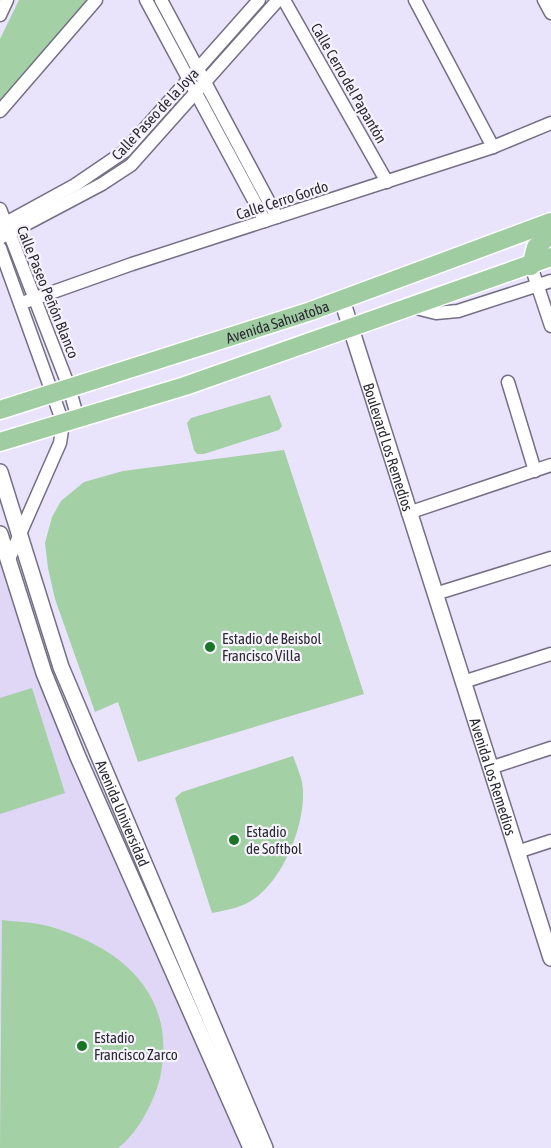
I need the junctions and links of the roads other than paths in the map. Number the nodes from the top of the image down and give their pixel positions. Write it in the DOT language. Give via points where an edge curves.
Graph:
graph roads {
  1 [pos="7,0"];
  2 [pos="96,0"];
  3 [pos="146,0"];
  4 [pos="161,0"];
  5 [pos="259,0"];
  6 [pos="278,0"];
  7 [pos="284,0"];
  8 [pos="415,0"];
  9 [pos="544,0"];
  10 [pos="551,13"];
  11 [pos="0,15"];
  12 [pos="198,70"];
  13 [pos="188,80"];
  14 [pos="206,83"];
  15 [pos="196,94"];
  16 [pos="0,111"];
  17 [pos="551,123"];
  18 [pos="493,147"];
  19 [pos="387,182"];
  20 [pos="0,209"];
  21 [pos="278,217"];
  22 [pos="265,221"];
  23 [pos="551,222"];
  24 [pos="3,230"];
  25 [pos="551,234"];
  26 [pos="0,248"];
  27 [pos="551,257"];
  28 [pos="531,266"];
  29 [pos="551,281"];
  30 [pos="538,287"];
  31 [pos="35,298"];
  32 [pos="342,300"];
  33 [pos="22,303"];
  34 [pos="412,307"];
  35 [pos="311,311"];
  36 [pos="551,326"];
  37 [pos="350,328"];
  38 [pos="303,344"];
  39 [pos="508,382"];
  40 [pos="62,389"];
  41 [pos="0,410"];
  42 [pos="71,421"];
  43 [pos="0,442"];
  44 [pos="551,465"];
  45 [pos="535,471"];
  46 [pos="0,472"];
  47 [pos="408,513"];
  48 [pos="0,534"];
  49 [pos="20,536"];
  50 [pos="551,558"];
  51 [pos="9,559"];
  52 [pos="435,594"];
  53 [pos="551,654"];
  54 [pos="62,667"];
  55 [pos="44,673"];
  56 [pos="463,682"];
  57 [pos="551,748"];
  58 [pos="490,768"];
  59 [pos="551,841"];
  60 [pos="517,852"];
  61 [pos="178,940"];
  62 [pos="161,946"];
  63 [pos="550,955"];
  64 [pos="250,1148"];
  65 [pos="265,1148"];
  1 -- 11 [label="street"];
  2 -- 16 [label="street"];
  3 -- 13 [label="street"];
  4 -- 12 [label="street"];
  5 -- 12 [label="street, Calle Paseo de la Joya"];
  6 -- 14 [label="street, Calle Paseo de la Joya"];
  7 -- 19 [label="street, Calle Cerro del Papantón"];
  8 -- 18 [label="street"];
  9 -- 10 [label="street"];
  12 -- 13 [label="street, Calle Paseo de la Joya"];
  12 -- 14 [label="street"];
  13 -- 15 [label="street"];
  13 -- 24 [label="street, Calle Paseo de la Joya" via="116,158"];
  14 -- 15 [label="street, Calle Paseo de la Joya"];
  14 -- 21 [label="street"];
  15 -- 22 [label="street"];
  15 -- 24 [label="street, Calle Paseo de la Joya" via="131,165 102,184"];
  17 -- 18 [label="street, Calle Cerro Gordo"];
  18 -- 19 [label="street, Calle Cerro Gordo"];
  19 -- 21 [label="street, Calle Cerro Gordo"];
  20 -- 24 [label="street, Calle Paseo Peñón Blanco"];
  21 -- 22 [label="street, Calle Cerro Gordo"];
  22 -- 31 [label="street, Calle Cerro Gordo"];
  23 -- 32 [label="main road, Avenida Sahuatoba"];
  24 -- 31 [label="street, Calle Paseo Peñón Blanco"];
  25 -- 28 [label="main road" via="536,247"];
  26 -- 33 [label="street, Calle Paseo Peñón Blanco"];
  27 -- 28 [label="main road, Avenida Sahuatoba"];
  28 -- 30 [label="street"];
  28 -- 34 [label="main road, Avenida Sahuatoba"];
  29 -- 30 [label="street"];
  30 -- 34 [label="street" via="447,314"];
  30 -- 36 [label="street"];
  31 -- 33 [label="street, Calle Cerro Gordo"];
  31 -- 40 [label="street, Calle Paseo Peñón Blanco"];
  32 -- 35 [label="main road, Avenida Sahuatoba"];
  32 -- 37 [label="street, Boulevard Los Remedios"];
  33 -- 40 [label="street, Calle Paseo Peñón Blanco"];
  34 -- 37 [label="main road, Avenida Sahuatoba"];
  35 -- 38 [label="main road" via="312,325"];
  35 -- 40 [label="main road, Avenida Sahuatoba"];
  37 -- 38 [label="main road, Avenida Sahuatoba"];
  37 -- 47 [label="street, Boulevard Los Remedios"];
  38 -- 42 [label="main road, Avenida Sahuatoba"];
  39 -- 45 [label="street"];
  40 -- 41 [label="main road, Avenida Sahuatoba"];
  40 -- 42 [label="street"];
  42 -- 43 [label="main road, Avenida Sahuatoba"];
  42 -- 49 [label="street"];
  44 -- 45 [label="street"];
  45 -- 47 [label="street"];
  46 -- 49 [label="street, Avenida Universidad"];
  47 -- 52 [label="street, Boulevard Los Remedios"];
  48 -- 51 [label="street, Avenida Universidad"];
  49 -- 51 [label="street"];
  49 -- 54 [label="street, Avenida Universidad"];
  50 -- 52 [label="street"];
  51 -- 55 [label="street, Avenida Universidad"];
  52 -- 56 [label="street, Avenida Los Remedios"];
  53 -- 56 [label="street"];
  54 -- 55 [label="street"];
  54 -- 61 [label="street, Avenida Universidad"];
  55 -- 62 [label="street, Avenida Universidad"];
  56 -- 58 [label="street, Avenida Los Remedios"];
  57 -- 58 [label="street"];
  58 -- 60 [label="street, Avenida Los Remedios"];
  59 -- 60 [label="street"];
  60 -- 63 [label="street, Avenida Los Remedios"];
  61 -- 62 [label="street"];
  61 -- 65 [label="street, Avenida Universidad"];
  62 -- 64 [label="street, Avenida Universidad"];
}
